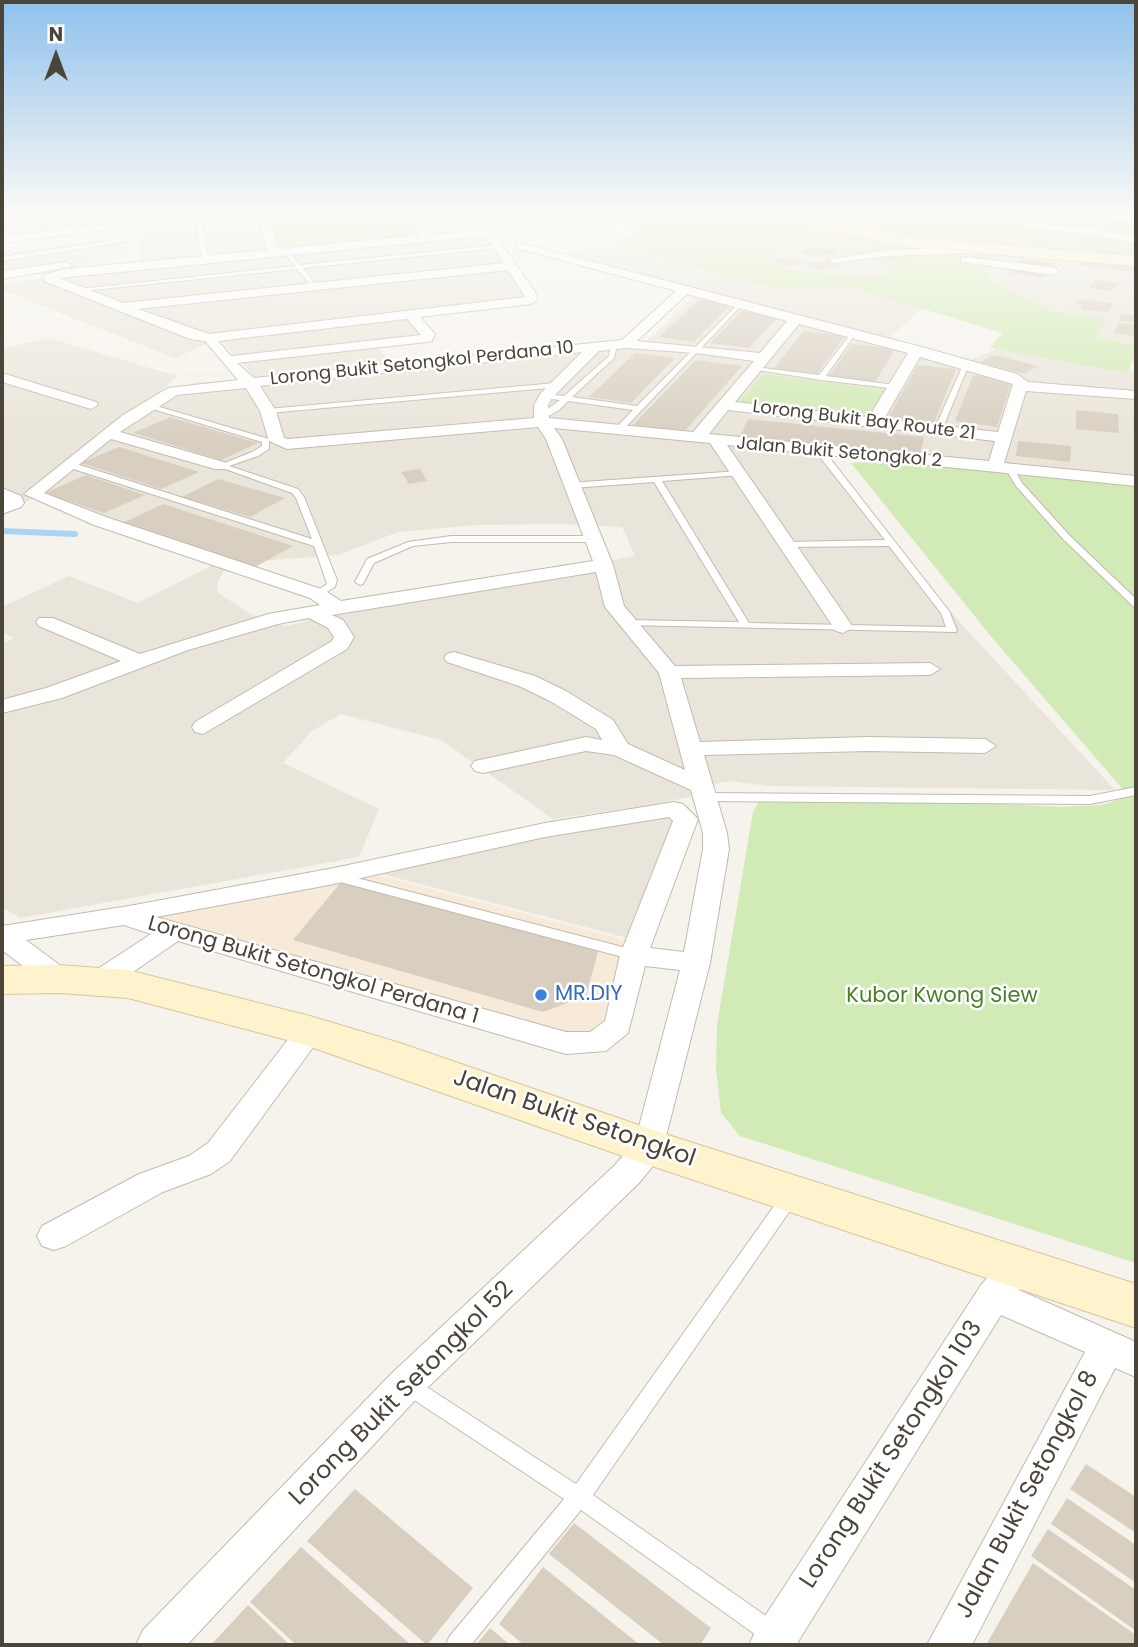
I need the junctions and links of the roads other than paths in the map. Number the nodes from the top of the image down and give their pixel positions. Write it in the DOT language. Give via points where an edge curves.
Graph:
graph roads {
  1 [pos="69,289"];
  2 [pos="83,289"];
  3 [pos="310,289"];
  4 [pos="527,289"];
  5 [pos="685,289"];
  6 [pos="72,290"];
  7 [pos="285,300"];
  8 [pos="741,303"];
  9 [pos="119,307"];
  10 [pos="412,316"];
  11 [pos="797,318"];
  12 [pos="306,328"];
  13 [pos="853,332"];
  14 [pos="202,337"];
  15 [pos="620,345"];
  16 [pos="594,347"];
  17 [pos="696,349"];
  18 [pos="916,349"];
  19 [pos="228,360"];
  20 [pos="759,364"];
  21 [pos="966,364"];
  22 [pos="2,377"];
  23 [pos="821,378"];
  24 [pos="250,382"];
  25 [pos="1017,382"];
  26 [pos="895,387"];
  27 [pos="551,391"];
  28 [pos="1136,395"];
  29 [pos="566,399"];
  30 [pos="91,405"];
  31 [pos="149,405"];
  32 [pos="725,405"];
  33 [pos="639,409"];
  34 [pos="268,411"];
  35 [pos="542,419"];
  36 [pos="874,422"];
  37 [pos="938,430"];
  38 [pos="617,431"];
  39 [pos="108,433"];
  40 [pos="1003,437"];
  41 [pos="696,439"];
  42 [pos="716,441"];
  43 [pos="819,450"];
  44 [pos="931,461"];
  45 [pos="67,464"];
  46 [pos="221,466"];
  47 [pos="1002,468"];
  48 [pos="739,473"];
  49 [pos="657,479"];
  50 [pos="1136,481"];
  51 [pos="572,485"];
  52 [pos="593,539"];
  53 [pos="891,543"];
  54 [pos="317,544"];
  55 [pos="788,545"];
  56 [pos="604,565"];
  57 [pos="359,582"];
  58 [pos="313,602"];
  59 [pos="1136,604"];
  60 [pos="46,622"];
  61 [pos="627,623"];
  62 [pos="746,626"];
  63 [pos="844,627"];
  64 [pos="454,658"];
  65 [pos="141,662"];
  66 [pos="930,669"];
  67 [pos="669,672"];
  68 [pos="2,707"];
  69 [pos="203,727"];
  70 [pos="985,746"];
  71 [pos="619,749"];
  72 [pos="691,749"];
  73 [pos="483,766"];
  74 [pos="1136,790"];
  75 [pos="702,791"];
  76 [pos="334,876"];
  77 [pos="135,914"];
  78 [pos="173,932"];
  79 [pos="2,936"];
  80 [pos="634,955"];
  81 [pos="696,963"];
  82 [pos="2,980"];
  83 [pos="80,980"];
  84 [pos="310,1031"];
  85 [pos="650,1147"];
  86 [pos="793,1194"];
  87 [pos="54,1236"];
  88 [pos="1005,1282"];
  89 [pos="1136,1306"];
  90 [pos="1122,1352"];
  91 [pos="406,1384"];
  92 [pos="579,1497"];
  93 [pos="778,1642"];
  94 [pos="158,1645"];
  95 [pos="457,1645"];
  96 [pos="949,1645"];
  1 -- 6 [label="street"];
  2 -- 6 [label="lane"];
  3 -- 7 [label="street"];
  4 -- 10 [label="street" via="531,300"];
  5 -- 8 [label="street"];
  5 -- 15 [label="street"];
  6 -- 9 [label="street"];
  7 -- 9 [label="street"];
  7 -- 12 [label="street"];
  8 -- 11 [label="street"];
  8 -- 17 [label="lane"];
  9 -- 14 [label="street"];
  10 -- 12 [label="street"];
  10 -- 19 [label="street" via="427,338"];
  11 -- 13 [label="street"];
  11 -- 20 [label="street"];
  12 -- 14 [label="street"];
  13 -- 18 [label="street"];
  13 -- 23 [label="lane"];
  14 -- 19 [label="street"];
  15 -- 16 [label="street, Lorong Bukit Setongkol Perdana 10"];
  15 -- 17 [label="street, Lorong Bukit Setongkol Perdana 10"];
  15 -- 29 [label="lane"];
  16 -- 24 [label="street, Lorong Bukit Setongkol Perdana 10"];
  16 -- 27 [label="street"];
  17 -- 20 [label="street, Lorong Bukit Setongkol Perdana 10"];
  17 -- 33 [label="lane"];
  18 -- 21 [label="street"];
  18 -- 26 [label="street"];
  19 -- 24 [label="street"];
  20 -- 23 [label="lane"];
  20 -- 32 [label="street"];
  21 -- 25 [label="street"];
  21 -- 37 [label="lane"];
  22 -- 30 [label="street"];
  23 -- 26 [label="lane"];
  24 -- 31 [label="street, Lorong Bukit Setongkol Perdana 10" via="173,391"];
  24 -- 34 [label="street"];
  25 -- 28 [label="street"];
  25 -- 40 [label="street"];
  26 -- 36 [label="street"];
  27 -- 29 [label="lane"];
  27 -- 34 [label="lane"];
  27 -- 35 [label="street" via="541,405"];
  29 -- 33 [label="lane"];
  29 -- 35 [label="lane"];
  31 -- 39 [label="street, Lorong Bukit Setongkol Perdana 10"];
  31 -- 46 [label="lane" via="266,441 256,454"];
  32 -- 36 [label="street, Lorong Bukit Bay Route 21"];
  32 -- 41 [label="street"];
  33 -- 38 [label="lane"];
  34 -- 35 [label="street, Jalan Bukit Setongkol 2" via="277,440 287,443"];
  35 -- 38 [label="street, Jalan Bukit Setongkol 2"];
  35 -- 51 [label="street"];
  36 -- 37 [label="street, Lorong Bukit Bay Route 21"];
  37 -- 40 [label="street, Lorong Bukit Bay Route 21"];
  37 -- 44 [label="street"];
  38 -- 41 [label="street, Jalan Bukit Setongkol 2"];
  39 -- 45 [label="street, Lorong Bukit Setongkol Perdana 10"];
  39 -- 46 [label="street"];
  40 -- 47 [label="street"];
  41 -- 42 [label="street, Jalan Bukit Setongkol 2"];
  42 -- 43 [label="street, Jalan Bukit Setongkol 2"];
  42 -- 48 [label="street"];
  43 -- 44 [label="street, Jalan Bukit Setongkol 2"];
  43 -- 53 [label="lane"];
  44 -- 47 [label="street, Jalan Bukit Setongkol 2"];
  45 -- 54 [label="lane"];
  45 -- 58 [label="street, Lorong Bukit Setongkol Perdana 10" via="32,495"];
  46 -- 54 [label="lane" via="295,491"];
  47 -- 50 [label="street, Jalan Bukit Setongkol 2"];
  47 -- 59 [label="lane"];
  48 -- 49 [label="lane"];
  48 -- 55 [label="street"];
  49 -- 51 [label="lane"];
  49 -- 62 [label="lane"];
  51 -- 52 [label="street"];
  52 -- 56 [label="street"];
  52 -- 57 [label="lane" via="452,539 411,544 370,561"];
  53 -- 55 [label="lane"];
  53 -- 63 [label="lane" via="946,613 952,630"];
  54 -- 58 [label="lane" via="332,585"];
  55 -- 63 [label="street"];
  56 -- 58 [label="street" via="335,606"];
  56 -- 61 [label="street" via="615,607"];
  58 -- 65 [label="street"];
  58 -- 69 [label="street" via="337,624 344,637 340,645"];
  60 -- 65 [label="street"];
  61 -- 62 [label="lane"];
  61 -- 67 [label="street"];
  62 -- 63 [label="lane"];
  64 -- 71 [label="street" via="558,696 605,725"];
  65 -- 68 [label="street"];
  66 -- 67 [label="street"];
  67 -- 72 [label="street"];
  70 -- 72 [label="street"];
  71 -- 73 [label="street" via="575,744"];
  71 -- 75 [label="street"];
  72 -- 75 [label="street"];
  74 -- 75 [label="lane" via="1090,800"];
  75 -- 81 [label="street" via="716,849"];
  76 -- 77 [label="street, Lorong Bukit Setongkol Perdana 1"];
  76 -- 80 [label="lane"];
  76 -- 80 [label="street, Lorong Bukit Setongkol Perdana 1" via="545,830 674,809 686,819"];
  77 -- 78 [label="street, Lorong Bukit Setongkol Perdana 1" via="135,920"];
  77 -- 79 [label="street"];
  78 -- 80 [label="street, Lorong Bukit Setongkol Perdana 1" via="566,1043 596,1043 618,1026"];
  78 -- 83 [label="street"];
  79 -- 83 [label="street"];
  80 -- 81 [label="street"];
  81 -- 85 [label="street"];
  82 -- 83 [label="street, Jalan Bukit Setongkol"];
  83 -- 84 [label="street, Jalan Bukit Setongkol" via="128,984 188,997"];
  84 -- 85 [label="street, Jalan Bukit Setongkol"];
  84 -- 87 [label="street" via="219,1152"];
  85 -- 86 [label="street, Jalan Bukit Setongkol"];
  85 -- 91 [label="street, Lorong Bukit Setongkol 52"];
  86 -- 88 [label="street, Jalan Bukit Setongkol"];
  86 -- 92 [label="lane"];
  88 -- 89 [label="street, Jalan Bukit Setongkol"];
  88 -- 90 [label="street"];
  88 -- 93 [label="street, Lorong Bukit Setongkol 103"];
  90 -- 96 [label="street, Jalan Bukit Setongkol 8"];
  91 -- 92 [label="lane"];
  91 -- 94 [label="street, Lorong Bukit Setongkol 52"];
  92 -- 93 [label="lane"];
  92 -- 95 [label="lane"];
}
